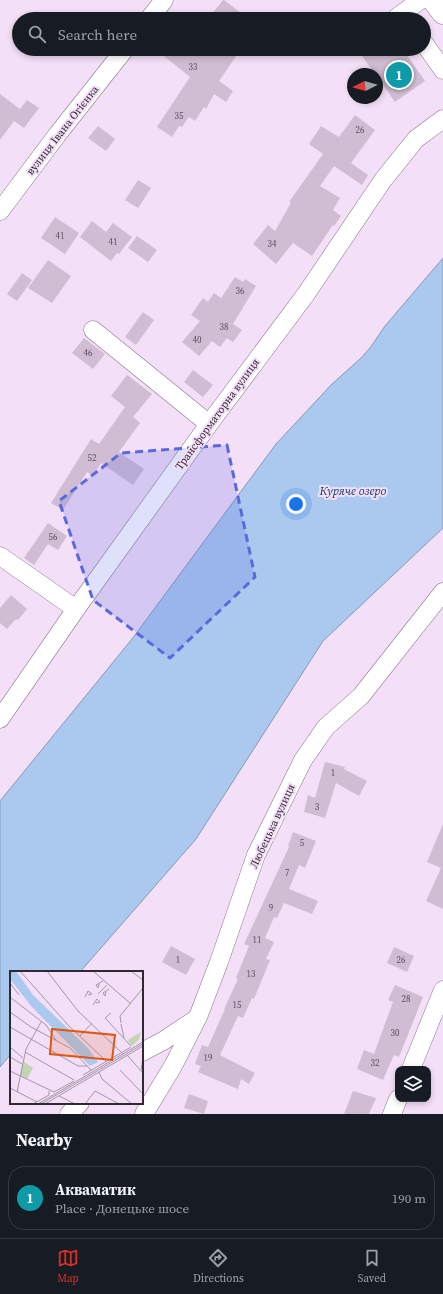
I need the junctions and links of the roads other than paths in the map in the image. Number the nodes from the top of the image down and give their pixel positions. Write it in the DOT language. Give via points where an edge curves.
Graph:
graph roads {
  1 [pos="164,0"];
  2 [pos="420,0"];
  3 [pos="433,0"];
  4 [pos="154,12"];
  5 [pos="401,12"];
  6 [pos="443,13"];
  7 [pos="431,53"];
  8 [pos="119,56"];
  9 [pos="443,70"];
  10 [pos="443,119"];
  11 [pos="0,211"];
  12 [pos="93,330"];
  13 [pos="209,424"];
  14 [pos="0,556"];
  15 [pos="443,592"];
  16 [pos="76,609"];
  17 [pos="0,719"];
  18 [pos="443,990"];
  19 [pos="198,1017"];
  20 [pos="143,1052"];
  21 [pos="412,1066"];
  22 [pos="397,1102"];
  23 [pos="79,1104"];
  24 [pos="69,1114"];
  25 [pos="144,1114"];
  26 [pos="392,1114"];
  1 -- 4 [label="street"];
  2 -- 5 [label="street"];
  3 -- 6 [label="highway"];
  7 -- 9 [label="street"];
  8 -- 11 [label="street, вулиця Івана Огієнка"];
  10 -- 13 [label="street, Трансформаторна вулиця" via="416,139 383,180 306,294"];
  12 -- 13 [label="street"];
  13 -- 16 [label="street, Трансформаторна вулиця"];
  14 -- 16 [label="street"];
  15 -- 19 [label="street, Любецька вулиця" via="361,696 326,727 303,760 256,855"];
  16 -- 17 [label="street, Трансформаторна вулиця"];
  18 -- 21 [label="street"];
  19 -- 20 [label="street" via="163,1042"];
  19 -- 25 [label="street, Любецька вулиця"];
  22 -- 26 [label="street"];
  23 -- 24 [label="street"];
}
